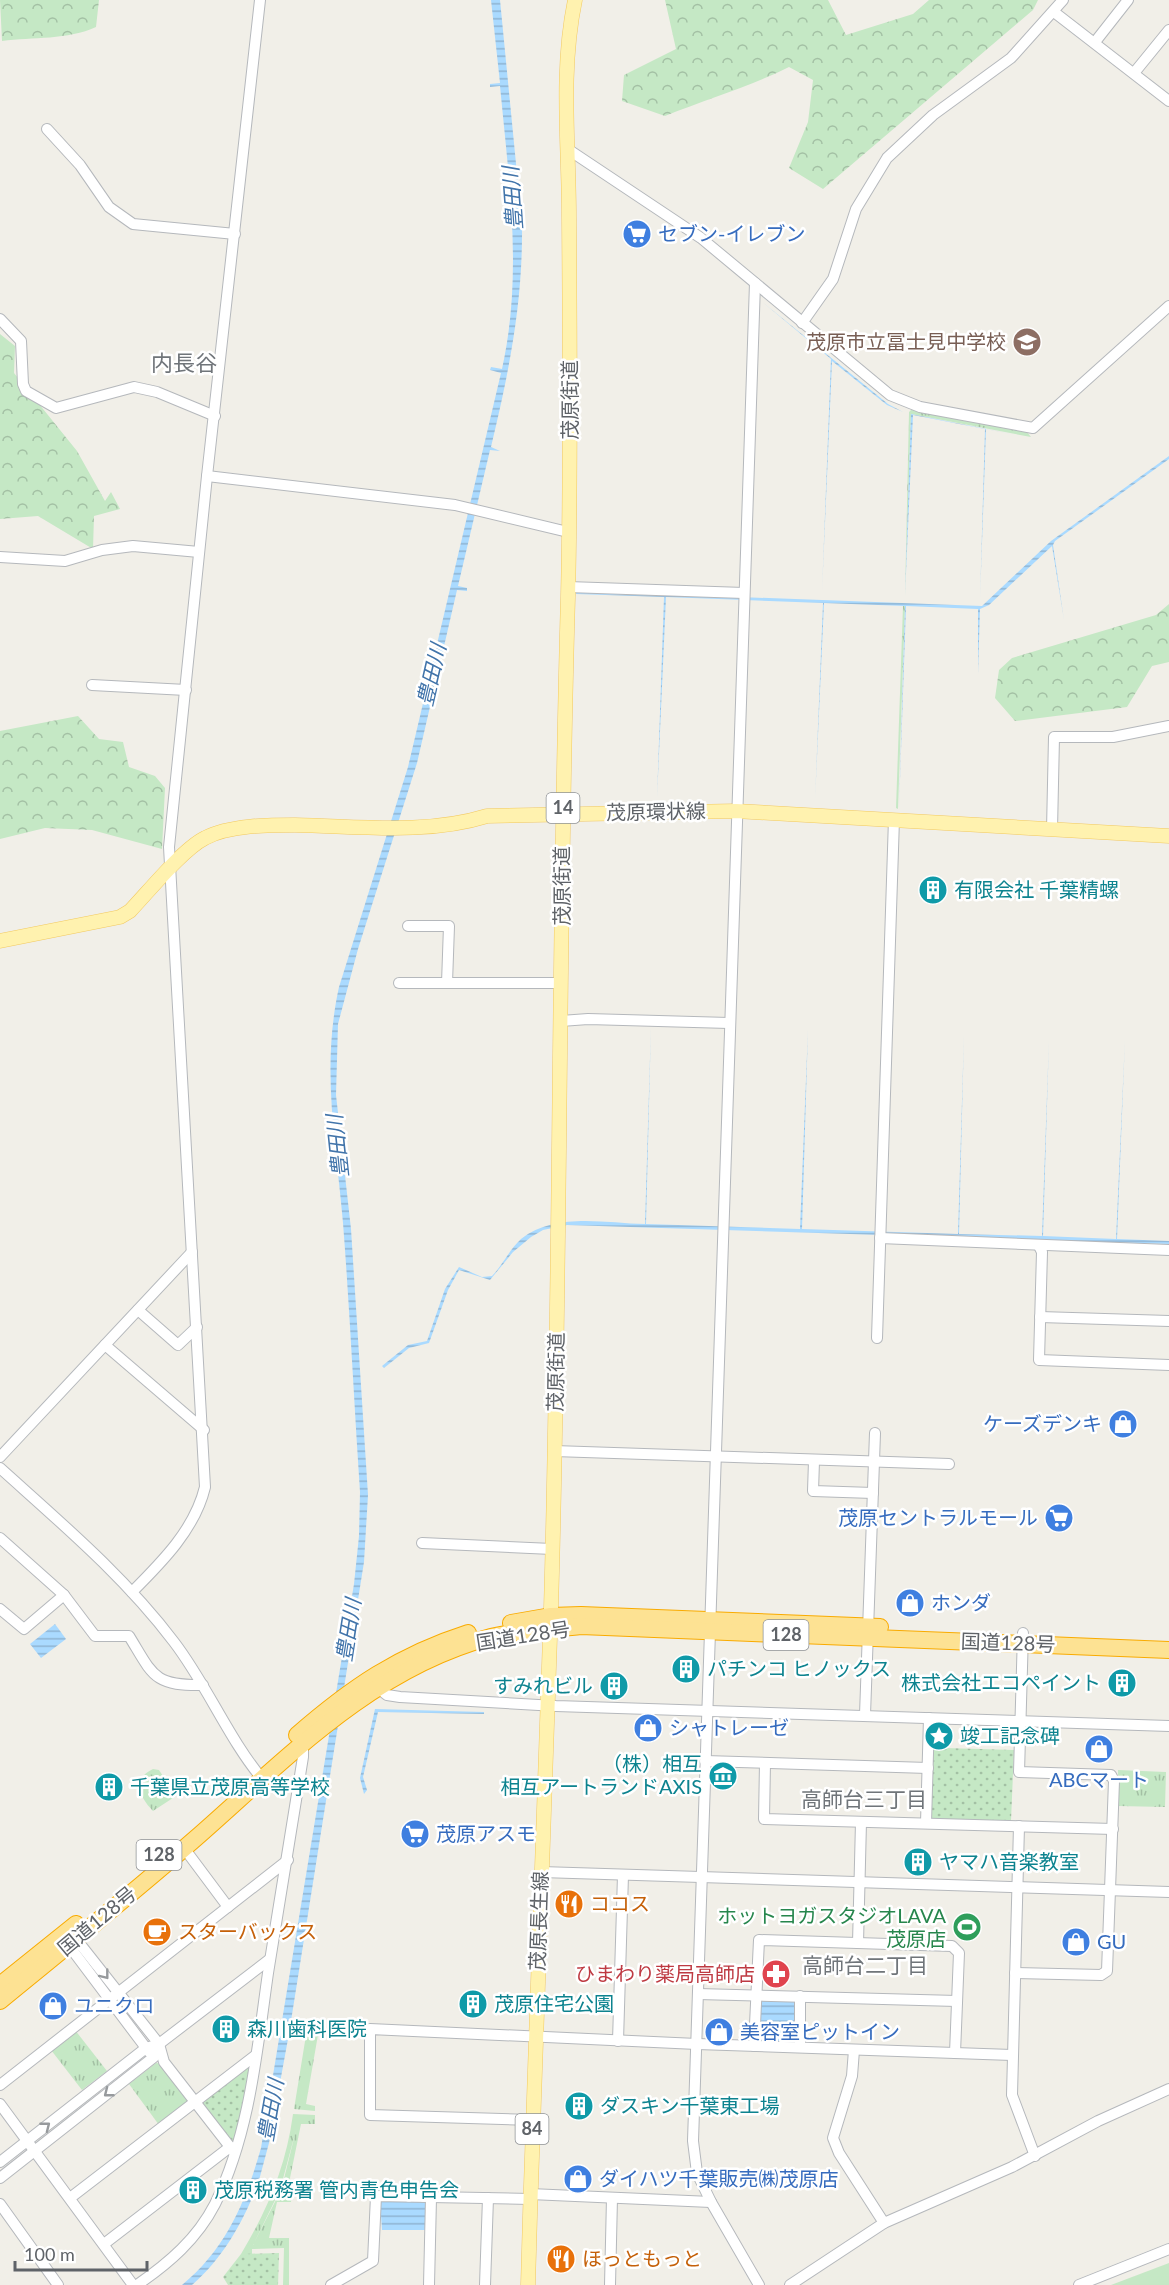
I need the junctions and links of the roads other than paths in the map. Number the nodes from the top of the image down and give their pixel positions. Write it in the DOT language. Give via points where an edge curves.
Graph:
graph roads {
  1 [pos="260,0"];
  2 [pos="575,0"];
  3 [pos="1063,0"];
  4 [pos="1128,0"];
  5 [pos="1054,12"];
  6 [pos="1169,30"];
  7 [pos="1095,42"];
  8 [pos="1134,73"];
  9 [pos="1169,101"];
  10 [pos="47,129"];
  11 [pos="569,150"];
  12 [pos="235,234"];
  13 [pos="755,283"];
  14 [pos="1169,306"];
  15 [pos="0,319"];
  16 [pos="802,323"];
  17 [pos="214,416"];
  18 [pos="207,476"];
  19 [pos="568,532"];
  20 [pos="199,552"];
  21 [pos="0,556"];
  22 [pos="568,587"];
  23 [pos="744,593"];
  24 [pos="92,685"];
  25 [pos="186,690"];
  26 [pos="1169,726"];
  27 [pos="736,811"];
  28 [pos="563,815"];
  29 [pos="894,819"];
  30 [pos="1052,830"];
  31 [pos="1169,836"];
  32 [pos="169,871"];
  33 [pos="408,926"];
  34 [pos="0,942"];
  35 [pos="562,982"];
  36 [pos="399,983"];
  37 [pos="447,983"];
  38 [pos="561,1021"];
  39 [pos="729,1023"];
  40 [pos="880,1238"];
  41 [pos="1039,1246"];
  42 [pos="1169,1250"];
  43 [pos="192,1252"];
  44 [pos="138,1310"];
  45 [pos="1040,1317"];
  46 [pos="1169,1321"];
  47 [pos="197,1327"];
  48 [pos="878,1338"];
  49 [pos="105,1345"];
  50 [pos="1169,1365"];
  51 [pos="204,1430"];
  52 [pos="875,1433"];
  53 [pos="554,1451"];
  54 [pos="715,1456"];
  55 [pos="0,1457"];
  56 [pos="814,1461"];
  57 [pos="874,1463"];
  58 [pos="949,1464"];
  59 [pos="0,1468"];
  60 [pos="873,1492"];
  61 [pos="0,1538"];
  62 [pos="422,1543"];
  63 [pos="552,1549"];
  64 [pos="132,1592"];
  65 [pos="64,1595"];
  66 [pos="0,1609"];
  67 [pos="551,1623"];
  68 [pos="709,1626"];
  69 [pos="868,1632"];
  70 [pos="1023,1639"];
  71 [pos="1169,1639"];
  72 [pos="1169,1650"];
  73 [pos="371,1684"];
  74 [pos="202,1685"];
  75 [pos="546,1706"];
  76 [pos="707,1711"];
  77 [pos="865,1716"];
  78 [pos="929,1718"];
  79 [pos="1021,1721"];
  80 [pos="1169,1726"];
  81 [pos="306,1737"];
  82 [pos="705,1761"];
  83 [pos="765,1763"];
  84 [pos="928,1768"];
  85 [pos="259,1775"];
  86 [pos="861,1821"];
  87 [pos="926,1824"];
  88 [pos="1019,1827"];
  89 [pos="1113,1829"];
  90 [pos="184,1848"];
  91 [pos="288,1860"];
  92 [pos="541,1872"];
  93 [pos="623,1875"];
  94 [pos="702,1877"];
  95 [pos="859,1882"];
  96 [pos="1018,1887"];
  97 [pos="1112,1891"];
  98 [pos="1169,1892"];
  99 [pos="228,1907"];
  100 [pos="69,1940"];
  101 [pos="858,1943"];
  102 [pos="270,1959"];
  103 [pos="1015,1972"];
  104 [pos="0,1985"];
  105 [pos="118,1993"];
  106 [pos="698,1994"];
  107 [pos="758,1995"];
  108 [pos="800,1996"];
  109 [pos="108,2000"];
  110 [pos="0,2001"];
  111 [pos="957,2001"];
  112 [pos="535,2037"];
  113 [pos="618,2041"];
  114 [pos="159,2044"];
  115 [pos="697,2044"];
  116 [pos="754,2046"];
  117 [pos="800,2047"];
  118 [pos="146,2048"];
  119 [pos="854,2050"];
  120 [pos="955,2053"];
  121 [pos="256,2055"];
  122 [pos="1012,2055"];
  123 [pos="159,2060"];
  124 [pos="0,2085"];
  125 [pos="1169,2089"];
  126 [pos="195,2101"];
  127 [pos="0,2104"];
  128 [pos="532,2120"];
  129 [pos="28,2140"];
  130 [pos="232,2149"];
  131 [pos="35,2150"];
  132 [pos="1035,2156"];
  133 [pos="0,2162"];
  134 [pos="0,2178"];
  135 [pos="530,2197"];
  136 [pos="70,2198"];
  137 [pos="431,2198"];
  138 [pos="488,2198"];
  139 [pos="612,2198"];
  140 [pos="711,2202"];
  141 [pos="0,2204"];
  142 [pos="884,2223"];
  143 [pos="104,2244"];
  144 [pos="1169,2249"];
  145 [pos="1098,2281"];
  146 [pos="58,2285"];
  147 [pos="135,2285"];
  148 [pos="331,2285"];
  149 [pos="429,2285"];
  150 [pos="485,2285"];
  151 [pos="528,2285"];
  152 [pos="610,2285"];
  153 [pos="759,2285"];
  154 [pos="790,2285"];
  155 [pos="1078,2285"];
  1 -- 12 [label="street"];
  2 -- 11 [label="main road, 茂原街道 / 14" via="566,50"];
  3 -- 5 [label="street"];
  4 -- 7 [label="street"];
  5 -- 7 [label="street"];
  5 -- 16 [label="street" via="1011,58 933,115 887,158 856,209 833,279"];
  6 -- 8 [label="street"];
  7 -- 8 [label="street"];
  8 -- 9 [label="street"];
  10 -- 12 [label="street" via="80,165 109,207 133,224"];
  11 -- 13 [label="street" via="686,227"];
  11 -- 19 [label="main road, 茂原街道 / 14"];
  12 -- 17 [label="street"];
  13 -- 16 [label="street"];
  13 -- 23 [label="street"];
  14 -- 16 [label="street" via="1033,428 907,403 872,382"];
  15 -- 17 [label="street" via="21,341 26,391 56,408 134,387 157,392"];
  17 -- 18 [label="street"];
  18 -- 19 [label="street" via="455,505"];
  18 -- 20 [label="street"];
  19 -- 22 [label="main road, 茂原街道 / 14"];
  20 -- 21 [label="street" via="134,546 65,561"];
  20 -- 25 [label="street"];
  22 -- 23 [label="street"];
  22 -- 28 [label="main road, 茂原街道 / 14"];
  23 -- 27 [label="street"];
  24 -- 25 [label="street"];
  25 -- 32 [label="street"];
  26 -- 30 [label="street" via="1113,737 1054,736"];
  27 -- 28 [label="main road, 茂原環状線"];
  27 -- 29 [label="main road, 茂原環状線"];
  27 -- 39 [label="street"];
  28 -- 32 [label="main road, 茂原環状線" via="487,816 461,825 413,827 263,825 207,836"];
  28 -- 35 [label="main road, 茂原街道 / 14"];
  29 -- 30 [label="main road, 茂原環状線"];
  29 -- 40 [label="street"];
  30 -- 31 [label="main road, 茂原環状線"];
  32 -- 34 [label="main road, 茂原環状線" via="130,911 120,916"];
  32 -- 43 [label="street"];
  33 -- 37 [label="street" via="450,926"];
  35 -- 37 [label="street"];
  35 -- 38 [label="main road, 茂原街道 / 14"];
  36 -- 37 [label="street"];
  38 -- 39 [label="street"];
  38 -- 53 [label="main road, 茂原街道 / 14"];
  39 -- 54 [label="street"];
  40 -- 41 [label="street"];
  40 -- 48 [label="street"];
  41 -- 42 [label="street"];
  41 -- 45 [label="street"];
  43 -- 44 [label="street"];
  43 -- 47 [label="street"];
  44 -- 47 [label="street" via="178,1345"];
  44 -- 49 [label="street"];
  45 -- 46 [label="street"];
  45 -- 50 [label="street" via="1039,1360"];
  47 -- 51 [label="street"];
  49 -- 51 [label="street"];
  49 -- 55 [label="street"];
  51 -- 64 [label="street" via="205,1487 201,1506 179,1539"];
  52 -- 57 [label="street"];
  53 -- 54 [label="street"];
  53 -- 63 [label="main road, 茂原街道 / 14"];
  54 -- 56 [label="street"];
  54 -- 68 [label="street"];
  56 -- 57 [label="street"];
  56 -- 60 [label="street" via="813,1491"];
  57 -- 58 [label="street"];
  57 -- 60 [label="street"];
  59 -- 64 [label="street"];
  60 -- 69 [label="street"];
  61 -- 65 [label="street"];
  62 -- 63 [label="street"];
  63 -- 67 [label="main road, 茂原街道 / 14"];
  64 -- 74 [label="street" via="176,1644"];
  65 -- 66 [label="street" via="24,1629"];
  65 -- 74 [label="street" via="95,1636 129,1636 162,1681 178,1686"];
  67 -- 68 [label="highway, 国道128号 / 128"];
  67 -- 73 [label="highway, 国道128号 / 128" via="495,1626 447,1640 408,1656"];
  67 -- 75 [label="main road, 茂原長生線 / 84"];
  68 -- 69 [label="highway, 国道128号 / 128"];
  68 -- 76 [label="street"];
  69 -- 70 [label="highway, 国道128号 / 128"];
  69 -- 77 [label="street"];
  70 -- 71 [label="highway, 国道128号 / 128"];
  70 -- 72 [label="highway, 国道128号 / 128"];
  70 -- 79 [label="street"];
  73 -- 75 [label="street" via="387,1695 400,1697"];
  73 -- 81 [label="highway, 国道128号 / 128" via="360,1699"];
  73 -- 81 [label="highway, 国道128号 / 128" via="315,1719"];
  74 -- 85 [label="street"];
  75 -- 76 [label="street"];
  75 -- 92 [label="main road, 茂原長生線 / 84"];
  76 -- 77 [label="street"];
  76 -- 82 [label="street"];
  77 -- 78 [label="street"];
  78 -- 79 [label="street"];
  78 -- 84 [label="street"];
  79 -- 80 [label="street"];
  79 -- 89 [label="street" via="1019,1772 1111,1775"];
  81 -- 85 [label="highway, 国道128号 / 128"];
  81 -- 91 [label="street"];
  82 -- 83 [label="street"];
  82 -- 94 [label="street"];
  83 -- 84 [label="street"];
  83 -- 86 [label="street" via="764,1819"];
  84 -- 87 [label="street"];
  85 -- 90 [label="highway, 国道128号 / 128"];
  85 -- 100 [label="highway, 国道128号 / 128"];
  86 -- 87 [label="street"];
  86 -- 95 [label="street"];
  87 -- 88 [label="street"];
  88 -- 89 [label="street"];
  88 -- 96 [label="street"];
  89 -- 97 [label="street"];
  90 -- 99 [label="street"];
  90 -- 100 [label="highway, 国道128号 / 128"];
  91 -- 99 [label="street"];
  91 -- 102 [label="street"];
  92 -- 93 [label="street"];
  92 -- 112 [label="main road, 茂原長生線 / 84"];
  93 -- 94 [label="street"];
  93 -- 113 [label="street"];
  94 -- 95 [label="street"];
  94 -- 106 [label="street"];
  95 -- 96 [label="street"];
  95 -- 101 [label="street"];
  96 -- 97 [label="street"];
  96 -- 103 [label="street"];
  97 -- 98 [label="street"];
  97 -- 103 [label="street" via="1105,1974"];
  99 -- 105 [label="street"];
  100 -- 104 [label="highway, 国道128号 / 128"];
  100 -- 105 [label="street, one-way"];
  100 -- 109 [label="street"];
  100 -- 110 [label="highway, 国道128号 / 128"];
  101 -- 107 [label="street" via="759,1940"];
  101 -- 111 [label="street" via="954,1947 959,1953"];
  102 -- 114 [label="street"];
  102 -- 121 [label="street"];
  103 -- 122 [label="street"];
  105 -- 109 [label="street"];
  105 -- 114 [label="street"];
  106 -- 107 [label="street"];
  106 -- 115 [label="street"];
  107 -- 108 [label="street"];
  107 -- 116 [label="street"];
  108 -- 111 [label="street"];
  108 -- 117 [label="street"];
  109 -- 118 [label="street"];
  109 -- 124 [label="street"];
  111 -- 120 [label="street"];
  112 -- 113 [label="street"];
  112 -- 128 [label="main road, 茂原長生線 / 84"];
  112 -- 128 [label="street" via="370,2029 370,2115"];
  113 -- 115 [label="street"];
  114 -- 118 [label="street"];
  114 -- 123 [label="street"];
  115 -- 116 [label="street"];
  115 -- 140 [label="street" via="694,2155 697,2173"];
  116 -- 117 [label="street"];
  117 -- 119 [label="street"];
  118 -- 123 [label="street"];
  129 -- 118 [label="street, one-way"];
  119 -- 120 [label="street"];
  119 -- 142 [label="street" via="852,2076 833,2138"];
  120 -- 122 [label="street"];
  121 -- 126 [label="street"];
  121 -- 130 [label="street" via="246,2112"];
  122 -- 132 [label="street" via="1014,2104"];
  123 -- 126 [label="street"];
  123 -- 131 [label="street, one-way"];
  125 -- 132 [label="street" via="1098,2121"];
  126 -- 130 [label="street"];
  126 -- 136 [label="street"];
  127 -- 129 [label="street"];
  128 -- 135 [label="main road, 茂原長生線 / 84"];
  129 -- 131 [label="street"];
  129 -- 133 [label="street"];
  130 -- 143 [label="street"];
  130 -- 147 [label="street" via="214,2205 188,2244 165,2266"];
  131 -- 134 [label="street"];
  131 -- 136 [label="street"];
  132 -- 142 [label="street"];
  135 -- 138 [label="street"];
  135 -- 139 [label="street"];
  135 -- 151 [label="main road, 茂原長生線 / 84"];
  136 -- 143 [label="street"];
  137 -- 138 [label="street"];
  137 -- 148 [label="street" via="376,2196 373,2261"];
  137 -- 149 [label="street"];
  138 -- 150 [label="street"];
  139 -- 140 [label="street"];
  139 -- 152 [label="street"];
  140 -- 153 [label="street"];
  141 -- 146 [label="street"];
  142 -- 154 [label="street"];
  143 -- 147 [label="street"];
  144 -- 145 [label="street"];
  145 -- 155 [label="street"];
}
